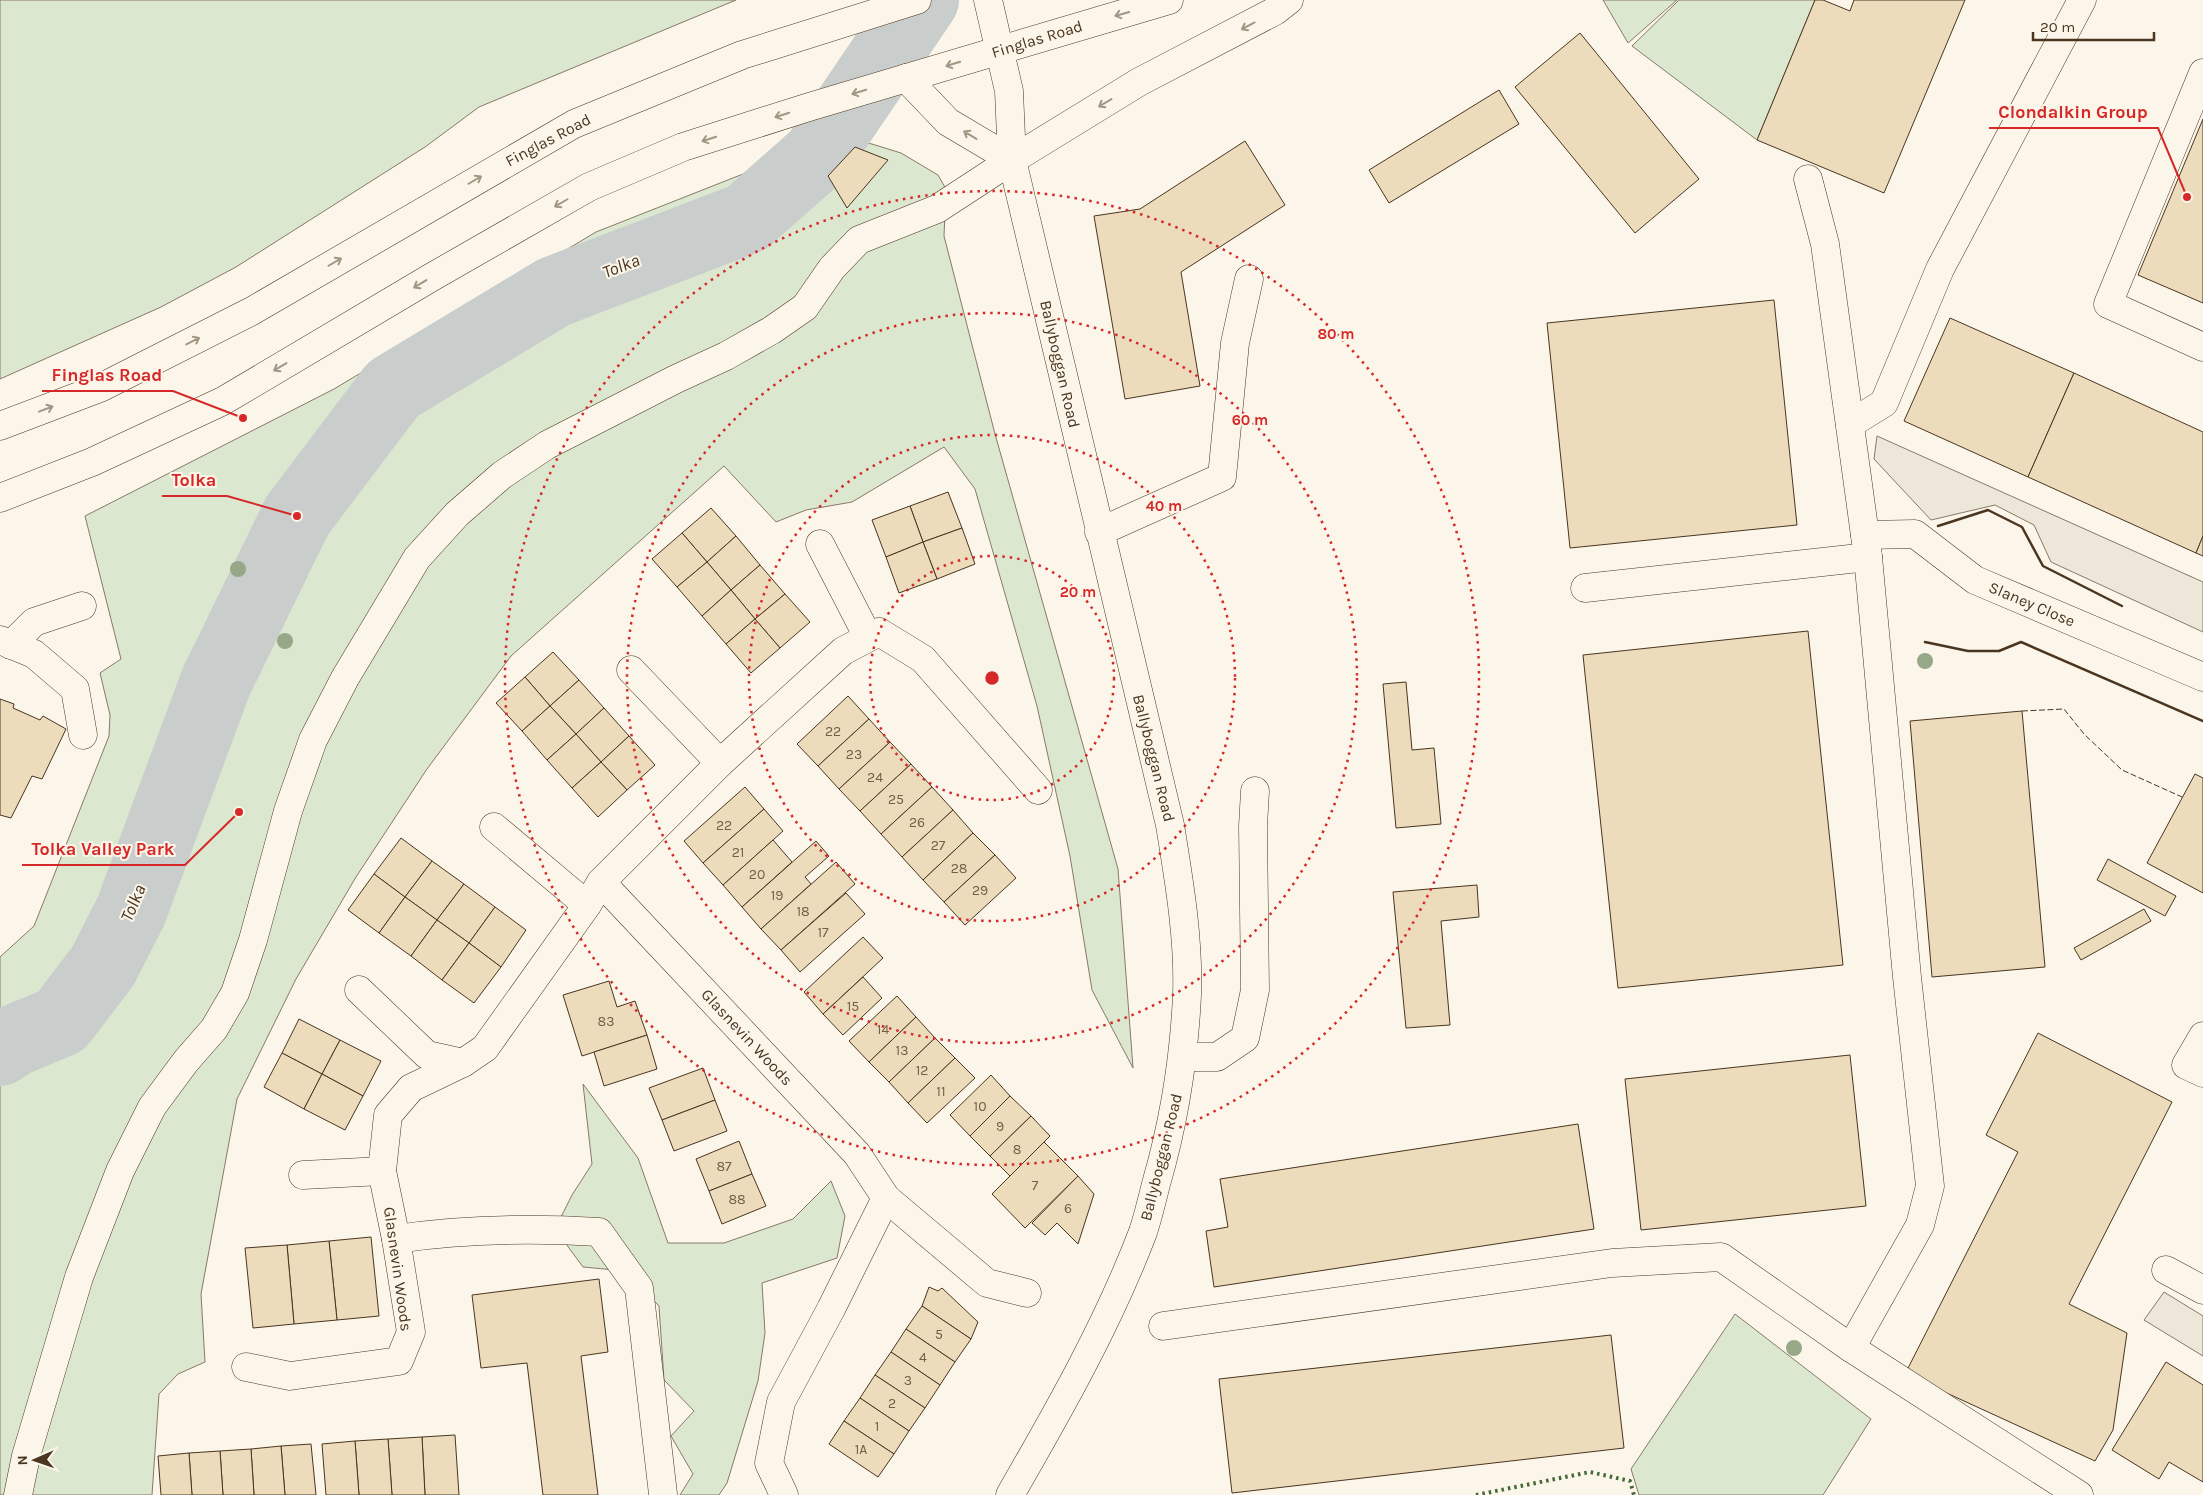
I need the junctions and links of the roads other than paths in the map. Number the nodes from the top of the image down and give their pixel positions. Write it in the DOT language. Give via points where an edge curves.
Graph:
graph roads {
  1 [pos="917,0"];
  2 [pos="988,0"];
  3 [pos="1169,0"];
  4 [pos="1289,0"];
  5 [pos="2082,0"];
  6 [pos="1000,50"];
  7 [pos="2203,73"];
  8 [pos="906,78"];
  9 [pos="1012,160"];
  10 [pos="1808,179"];
  11 [pos="1250,279"];
  12 [pos="2203,347"];
  13 [pos="1850,424"];
  14 [pos="0,426"];
  15 [pos="0,498"];
  16 [pos="1099,532"];
  17 [pos="820,544"];
  18 [pos="1867,546"];
  19 [pos="1585,588"];
  20 [pos="82,606"];
  21 [pos="868,637"];
  22 [pos="5,642"];
  23 [pos="630,670"];
  24 [pos="2203,677"];
  25 [pos="83,735"];
  26 [pos="720,763"];
  27 [pos="1038,790"];
  28 [pos="1255,791"];
  29 [pos="494,827"];
  30 [pos="601,882"];
  31 [pos="587,905"];
  32 [pos="359,990"];
  33 [pos="2203,1036"];
  34 [pos="1183,1057"];
  35 [pos="463,1063"];
  36 [pos="2203,1073"];
  37 [pos="382,1171"];
  38 [pos="303,1175"];
  39 [pos="886,1198"];
  40 [pos="396,1239"];
  41 [pos="2166,1270"];
  42 [pos="2203,1290"];
  43 [pos="1028,1293"];
  44 [pos="1163,1326"];
  45 [pos="1851,1348"];
  46 [pos="246,1367"];
  47 [pos="663,1494"];
  48 [pos="18,1495"];
  49 [pos="784,1495"];
  50 [pos="1010,1495"];
  51 [pos="2079,1495"];
  14 -- 1 [label="street, Finglas Road, one-way" via="100,388 252,310 574,124 742,55"];
  2 -- 6 [label="street, Ballyboggan Road"];
  3 -- 6 [label="street, Finglas Road, one-way"];
  4 -- 9 [label="street, one-way" via="1275,11 1139,82"];
  5 -- 13 [label="street" via="1940,269 1884,403"];
  6 -- 8 [label="street, Finglas Road, one-way"];
  6 -- 9 [label="street, Ballyboggan Road" via="1008,90"];
  7 -- 12 [label="street" via="2108,304"];
  9 -- 8 [label="street, one-way" via="948,122"];
  8 -- 15 [label="street, Finglas Road, one-way" via="683,147 589,187 223,401 92,462"];
  9 -- 16 [label="street, Ballyboggan Road"];
  9 -- 48 [label="street" via="938,209 859,240 832,268 806,307 772,330 547,445 502,475 457,514 417,558 350,670 313,740 288,811 235,993 214,1029 152,1107 120,1171 79,1277 26,1456"];
  10 -- 13 [label="street" via="1825,244"];
  11 -- 16 [label="street" via="1236,343 1222,477"];
  13 -- 18 [label="street"];
  16 -- 34 [label="street, Ballyboggan Road" via="1170,825 1176,862 1183,914 1187,992"];
  17 -- 21 [label="street"];
  18 -- 19 [label="street, Slaney Close"];
  18 -- 24 [label="street, Slaney Close" via="1915,534 1975,580"];
  18 -- 45 [label="street" via="1930,1186 1920,1225"];
  20 -- 22 [label="street" via="34,622"];
  21 -- 26 [label="street, Glasnevin Woods" via="843,651"];
  21 -- 27 [label="street" via="879,632 923,659"];
  22 -- 25 [label="street" via="34,654 75,689"];
  23 -- 26 [label="street"];
  26 -- 30 [label="street, Glasnevin Woods"];
  28 -- 34 [label="street" via="1255,990 1246,1038 1217,1057"];
  29 -- 31 [label="street"];
  30 -- 31 [label="street, Glasnevin Woods"];
  30 -- 39 [label="street, Glasnevin Woods" via="857,1154"];
  31 -- 35 [label="street, Glasnevin Woods" via="485,1048"];
  32 -- 35 [label="street" via="427,1054"];
  33 -- 36 [label="street" via="2186,1065"];
  34 -- 50 [label="street, Ballyboggan Road" via="1172,1130 1143,1230 1109,1314 1054,1420"];
  35 -- 37 [label="street, Glasnevin Woods" via="411,1088 388,1116"];
  37 -- 38 [label="street"];
  37 -- 40 [label="street, Glasnevin Woods"];
  39 -- 43 [label="street, Glasnevin Woods" via="986,1283"];
  39 -- 49 [label="street" via="781,1402 769,1463"];
  40 -- 46 [label="street, Glasnevin Woods" via="411,1332 399,1361 290,1376"];
  40 -- 47 [label="street" via="465,1232 555,1229 599,1232 638,1288"];
  41 -- 42 [label="street"];
  44 -- 45 [label="street" via="1612,1263 1721,1257"];
  45 -- 51 [label="street"];
}
